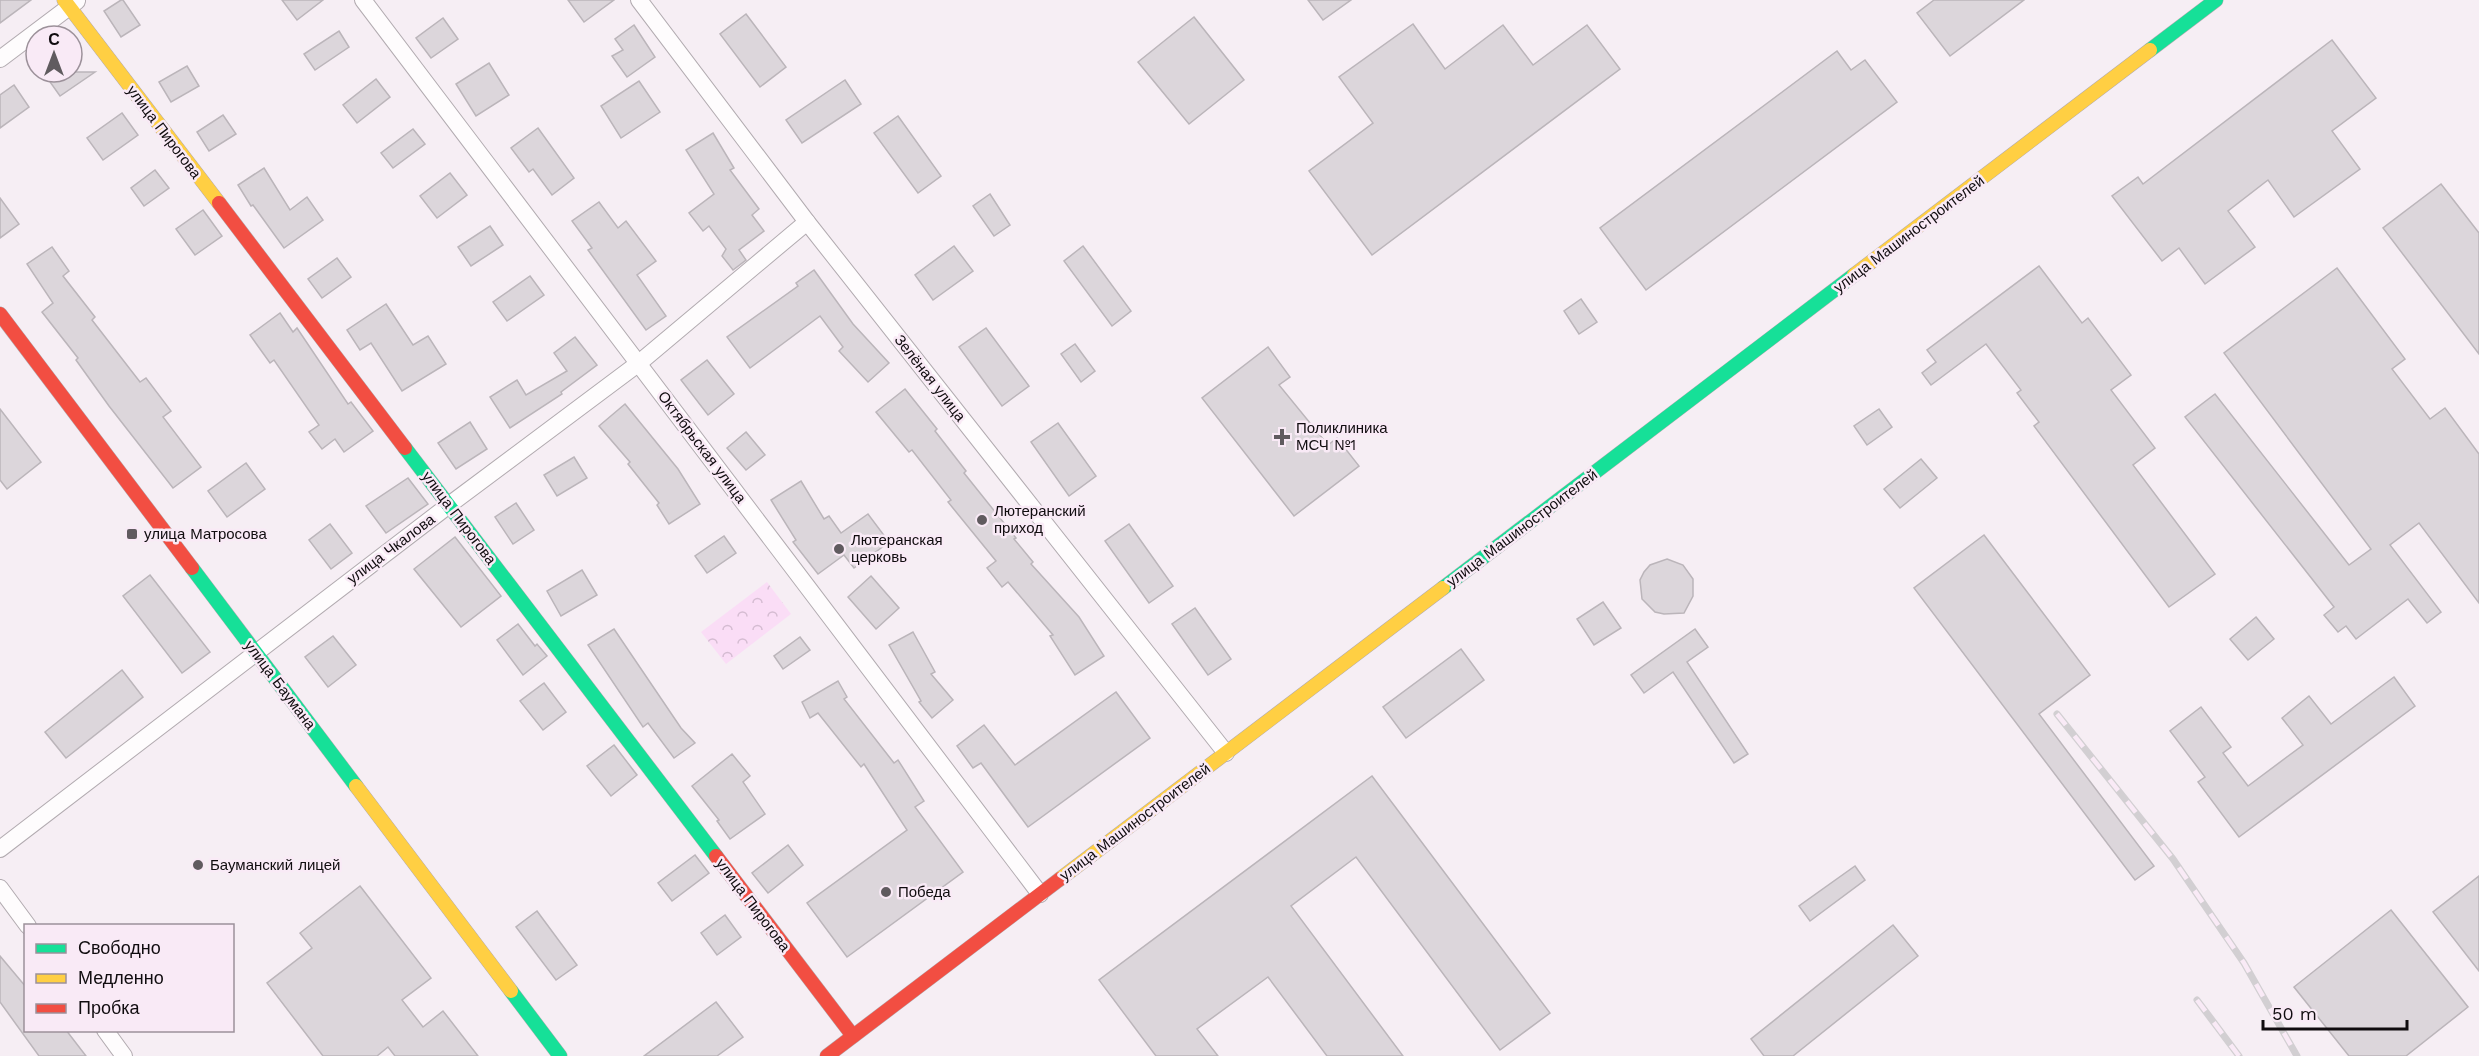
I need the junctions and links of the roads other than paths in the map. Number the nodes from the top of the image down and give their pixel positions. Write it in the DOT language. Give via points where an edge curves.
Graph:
graph roads {
  1 [pos="363,0"];
  2 [pos="639,0"];
  3 [pos="2216,0"];
  4 [pos="70,2"];
  5 [pos="0,59"];
  6 [pos="807,222"];
  7 [pos="0,314"];
  8 [pos="639,363"];
  9 [pos="448,505"];
  10 [pos="255,652"];
  11 [pos="1226,753"];
  12 [pos="0,849"];
  13 [pos="0,888"];
  14 [pos="1040,894"];
  15 [pos="27,924"];
  16 [pos="106,1032"];
  17 [pos="853,1036"];
  18 [pos="124,1056"];
  19 [pos="560,1056"];
  20 [pos="827,1056"];
  1 -- 8 [label="street, Октябрьская улица"];
  2 -- 6 [label="street, Зелёная улица"];
  3 -- 11 [label="street, улица Машиностроителей"];
  4 -- 5 [label="street"];
  4 -- 9 [label="street, улица Пирогова"];
  6 -- 8 [label="street, улица Чкалова"];
  6 -- 11 [label="street, Зелёная улица"];
  7 -- 10 [label="street, улица Баумана"];
  8 -- 9 [label="street, улица Чкалова"];
  8 -- 14 [label="street, Октябрьская улица"];
  9 -- 10 [label="street, улица Чкалова"];
  9 -- 17 [label="street, улица Пирогова"];
  10 -- 12 [label="street, улица Чкалова"];
  10 -- 19 [label="street, улица Баумана"];
  11 -- 14 [label="street, улица Машиностроителей"];
  13 -- 15 [label="street"];
  14 -- 17 [label="street, улица Машиностроителей"];
  16 -- 18 [label="street"];
  17 -- 20 [label="street, улица Машиностроителей"];
}
